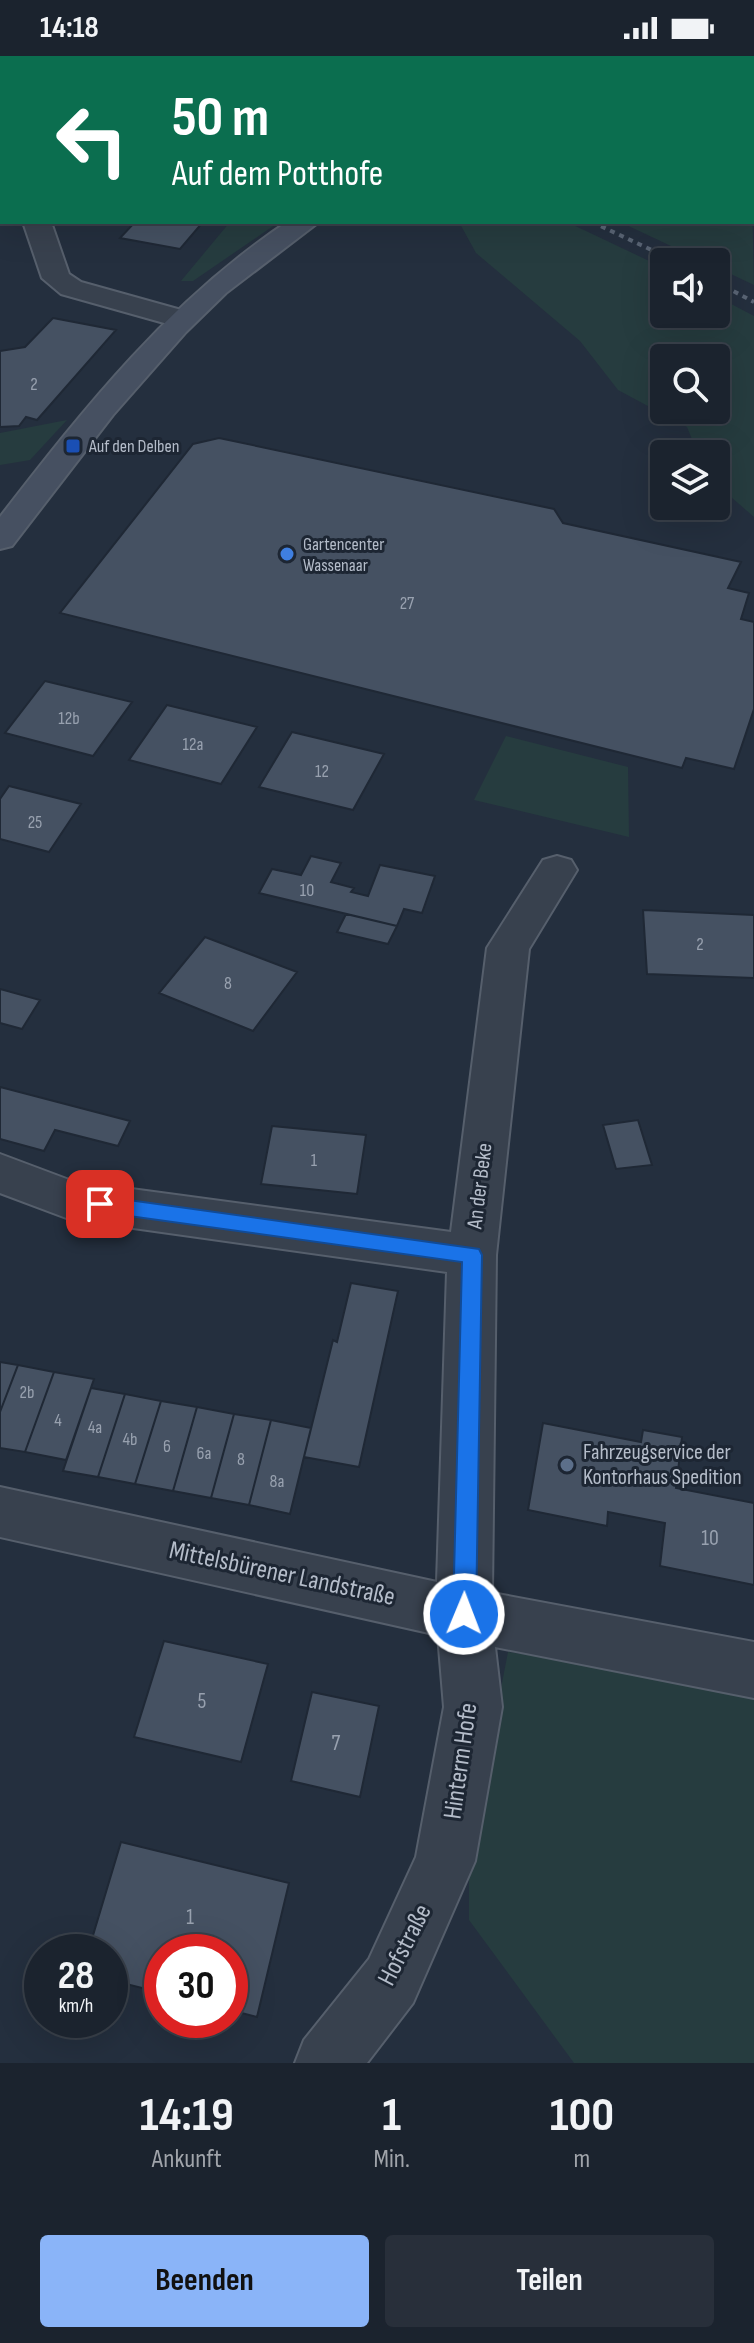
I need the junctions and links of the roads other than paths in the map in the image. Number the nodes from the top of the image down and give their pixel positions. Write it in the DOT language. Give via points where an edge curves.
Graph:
graph roads {
  1 [pos="38,224"];
  2 [pos="302,224"];
  3 [pos="182,319"];
  4 [pos="0,539"];
  5 [pos="557,870"];
  6 [pos="0,1173"];
  7 [pos="472,1255"];
  8 [pos="0,1512"];
  9 [pos="464,1614"];
  10 [pos="754,1670"];
  11 [pos="445,1861"];
  12 [pos="327,2063"];
  1 -- 3 [label="street" via="56,278 71,288"];
  2 -- 3 [label="main road" via="272,242"];
  3 -- 4 [label="main road"];
  5 -- 7 [label="street, An der Beke" via="508,948"];
  6 -- 7 [label="street" via="69,1200"];
  7 -- 9 [label="street, An der Beke"];
  8 -- 9 [label="street, Mittelsbürener Landstraße"];
  9 -- 10 [label="street, Mittelsbürener Landstraße"];
  9 -- 11 [label="street, Hinterm Hofe" via="473,1707"];
  11 -- 12 [label="street, Hofstraße" via="391,1981"];
}
